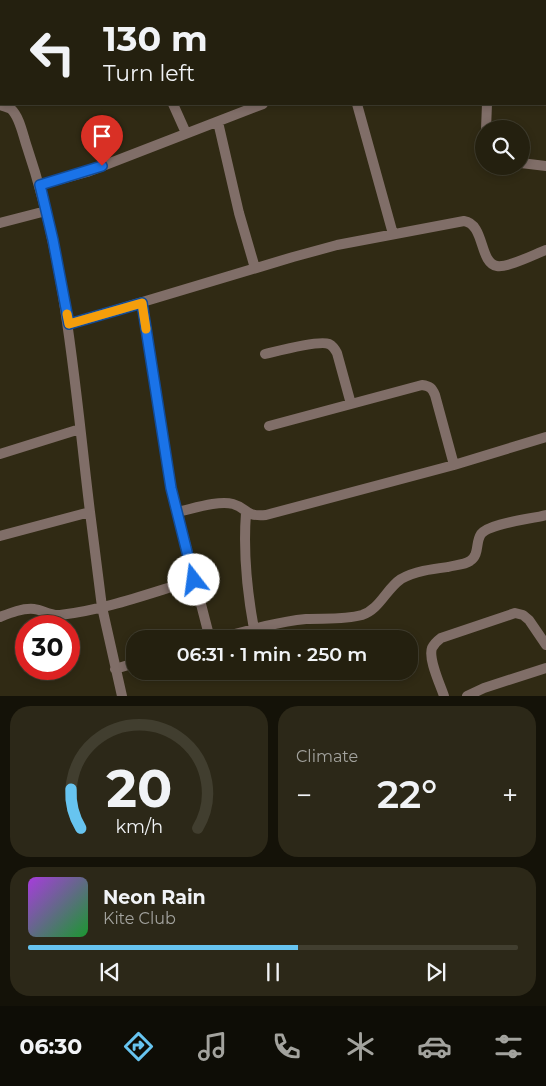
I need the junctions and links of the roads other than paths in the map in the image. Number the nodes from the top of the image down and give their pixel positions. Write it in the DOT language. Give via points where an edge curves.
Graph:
graph roads {
  1 [pos="0,105"];
  2 [pos="173,105"];
  3 [pos="261,105"];
  4 [pos="357,105"];
  5 [pos="487,105"];
  6 [pos="486,120"];
  7 [pos="218,122"];
  8 [pos="186,133"];
  9 [pos="530,165"];
  10 [pos="546,166"];
  11 [pos="40,185"];
  12 [pos="46,211"];
  13 [pos="0,223"];
  14 [pos="393,234"];
  15 [pos="546,250"];
  16 [pos="256,268"];
  17 [pos="142,303"];
  18 [pos="69,324"];
  19 [pos="265,354"];
  20 [pos="351,404"];
  21 [pos="269,426"];
  22 [pos="80,429"];
  23 [pos="546,437"];
  24 [pos="0,454"];
  25 [pos="454,465"];
  26 [pos="90,512"];
  27 [pos="177,512"];
  28 [pos="246,513"];
  29 [pos="546,515"];
  30 [pos="0,536"];
  31 [pos="194,580"];
  32 [pos="102,607"];
  33 [pos="0,617"];
  34 [pos="254,629"];
  35 [pos="208,630"];
  36 [pos="250,630"];
  37 [pos="546,645"];
  38 [pos="126,666"];
  39 [pos="546,668"];
  40 [pos="115,669"];
  41 [pos="122,696"];
  42 [pos="444,696"];
  43 [pos="467,696"];
  1 -- 11 [label="street" via="10,109 17,119"];
  2 -- 8 [label="street"];
  3 -- 7 [label="street"];
  4 -- 14 [label="street"];
  5 -- 6 [label="street"];
  7 -- 8 [label="street"];
  7 -- 16 [label="street" via="239,213"];
  8 -- 11 [label="street" via="87,172"];
  9 -- 10 [label="street"];
  11 -- 12 [label="street"];
  12 -- 13 [label="street"];
  12 -- 18 [label="street"];
  14 -- 15 [label="street" via="470,222 487,258 498,266"];
  14 -- 16 [label="street" via="337,245"];
  16 -- 17 [label="street"];
  17 -- 18 [label="street"];
  17 -- 27 [label="street" via="158,414"];
  18 -- 22 [label="street"];
  19 -- 20 [label="street" via="318,344 333,346"];
  20 -- 21 [label="street"];
  20 -- 25 [label="street" via="422,385 432,388"];
  22 -- 24 [label="street"];
  22 -- 26 [label="street"];
  23 -- 25 [label="street"];
  25 -- 28 [label="street" via="266,515"];
  26 -- 30 [label="street"];
  26 -- 32 [label="street"];
  27 -- 28 [label="street" via="226,503 235,504"];
  27 -- 31 [label="street"];
  28 -- 34 [label="street" via="246,571"];
  29 -- 34 [label="street" via="492,527 479,538 476,555 470,561 402,578 391,586 373,609 363,614"];
  31 -- 32 [label="street"];
  31 -- 35 [label="street"];
  32 -- 33 [label="street" via="58,616 26,609"];
  32 -- 40 [label="street"];
  34 -- 36 [label="street"];
  37 -- 42 [label="street" via="529,620 516,613 440,638 431,653"];
  38 -- 40 [label="street"];
  39 -- 43 [label="street"];
  40 -- 41 [label="street"];
}
